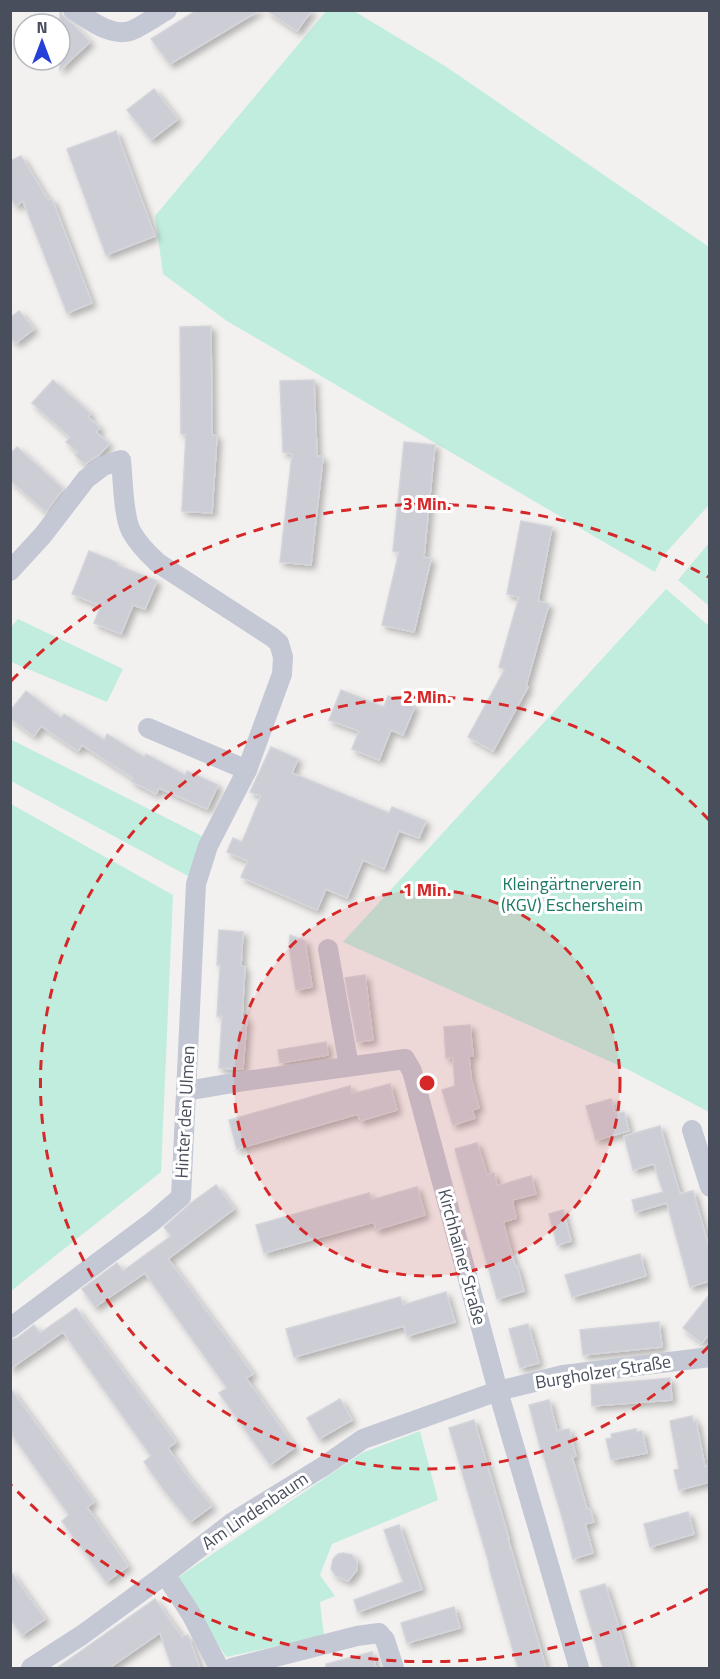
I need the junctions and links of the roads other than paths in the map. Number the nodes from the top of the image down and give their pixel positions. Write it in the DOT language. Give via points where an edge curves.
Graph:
graph roads {
  1 [pos="73,10"];
  2 [pos="167,10"];
  3 [pos="10,571"];
  4 [pos="148,728"];
  5 [pos="247,770"];
  6 [pos="328,949"];
  7 [pos="350,1066"];
  8 [pos="186,1090"];
  9 [pos="692,1130"];
  10 [pos="710,1187"];
  11 [pos="10,1328"];
  12 [pos="710,1357"];
  13 [pos="498,1391"];
  14 [pos="165,1574"];
  15 [pos="31,1668"];
  16 [pos="219,1668"];
  17 [pos="232,1668"];
  18 [pos="394,1668"];
  19 [pos="579,1668"];
  1 -- 2 [label="street" via="114,31 130,31"];
  3 -- 5 [label="street, Hinter den Ulmen" via="86,479 103,466 121,460 130,528 143,549 279,643 282,674"];
  4 -- 5 [label="street"];
  5 -- 8 [label="street, Hinter den Ulmen" via="208,846 196,884"];
  6 -- 7 [label="street"];
  7 -- 8 [label="street, Kirchhainer Straße"];
  7 -- 13 [label="street, Kirchhainer Straße" via="405,1059 412,1071"];
  8 -- 11 [label="street, Hinter den Ulmen" via="181,1197"];
  9 -- 10 [label="street"];
  12 -- 13 [label="street, Burgholzer Straße" via="563,1375"];
  13 -- 14 [label="street, Am Lindenbaum" via="363,1439 233,1522"];
  13 -- 19 [label="street, Kirchhainer Straße"];
  14 -- 15 [label="street, Am Lindenbaum"];
  14 -- 16 [label="street"];
  17 -- 18 [label="street" via="380,1633"];
}
